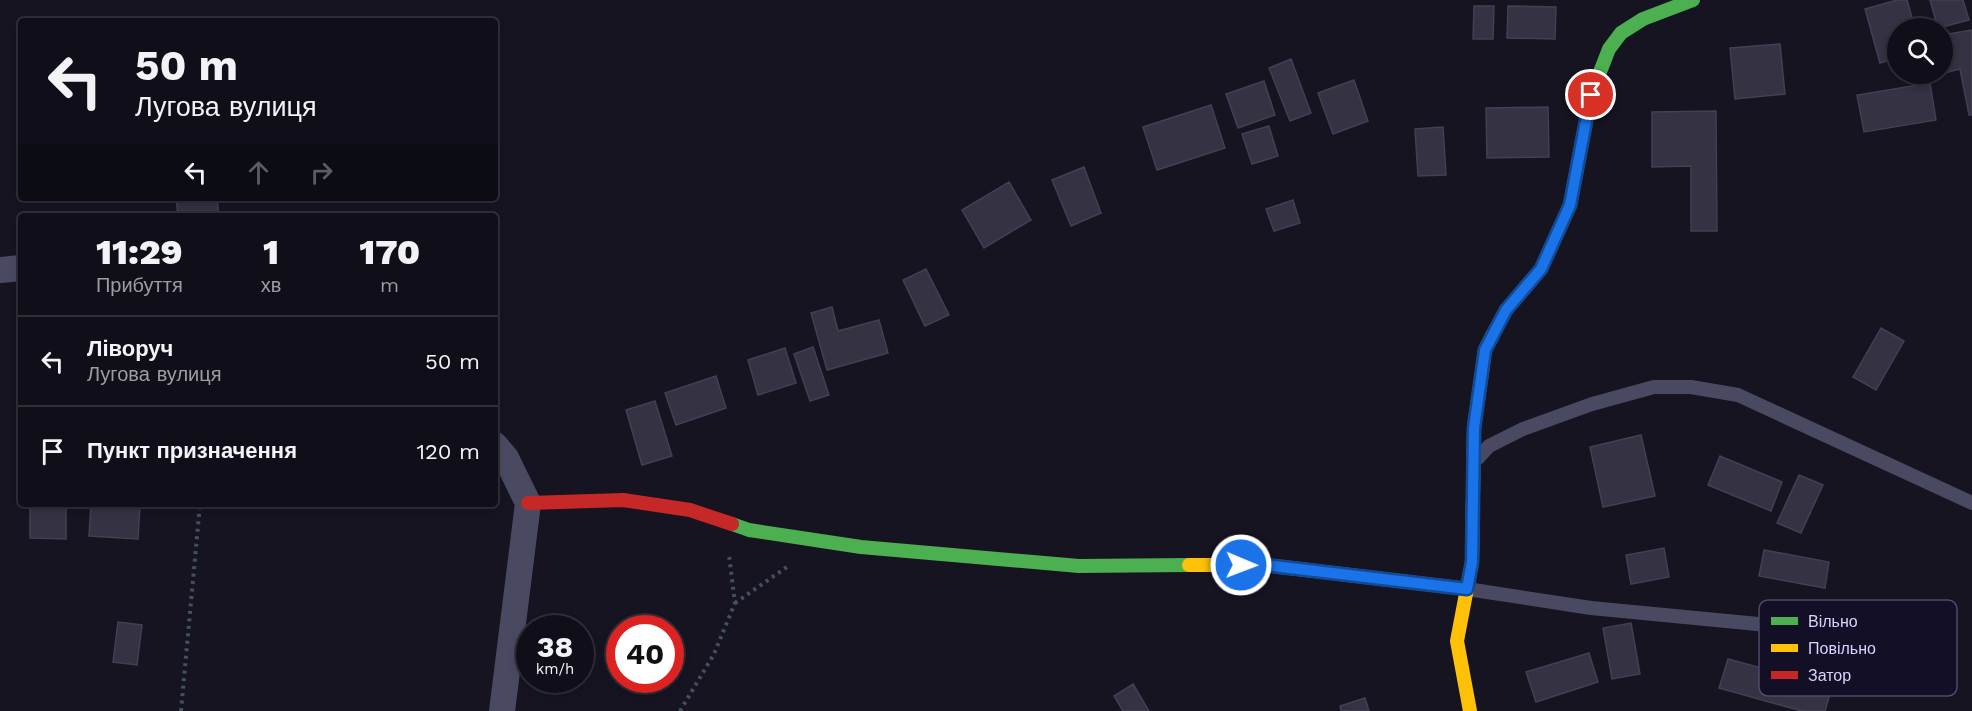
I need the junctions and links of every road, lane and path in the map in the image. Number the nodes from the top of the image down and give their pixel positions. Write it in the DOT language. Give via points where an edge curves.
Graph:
graph roads {
  1 [pos="1694,0"];
  2 [pos="18,268"];
  3 [pos="0,270"];
  4 [pos="498,449"];
  5 [pos="1473,464"];
  6 [pos="528,503"];
  7 [pos="1972,503"];
  8 [pos="200,507"];
  9 [pos="724,522"];
  10 [pos="832,543"];
  11 [pos="1467,589"];
  12 [pos="735,603"];
  13 [pos="1759,624"];
  14 [pos="181,711"];
  15 [pos="502,711"];
  16 [pos="680,711"];
  17 [pos="1470,711"];
  1 -- 5 [label="street" via="1643,19 1622,33 1609,49 1591,95 1570,205 1541,269 1506,310 1485,350"];
  2 -- 3 [label="street"];
  4 -- 6 [label="street"];
  5 -- 7 [label="lane" via="1489,446 1592,404 1654,387 1691,387 1738,395"];
  5 -- 11 [label="street" via="1472,562"];
  6 -- 9 [label="street" via="623,500 690,510"];
  6 -- 15 [label="street"];
  8 -- 14 [label="path"];
  9 -- 10 [label="street" via="749,530"];
  9 -- 12 [label="path"];
  10 -- 11 [label="street" via="1079,566 1265,565"];
  10 -- 12 [label="path" via="788,566"];
  11 -- 13 [label="lane" via="1591,608"];
  11 -- 17 [label="street" via="1457,641"];
  12 -- 16 [label="path" via="714,654"];
}
